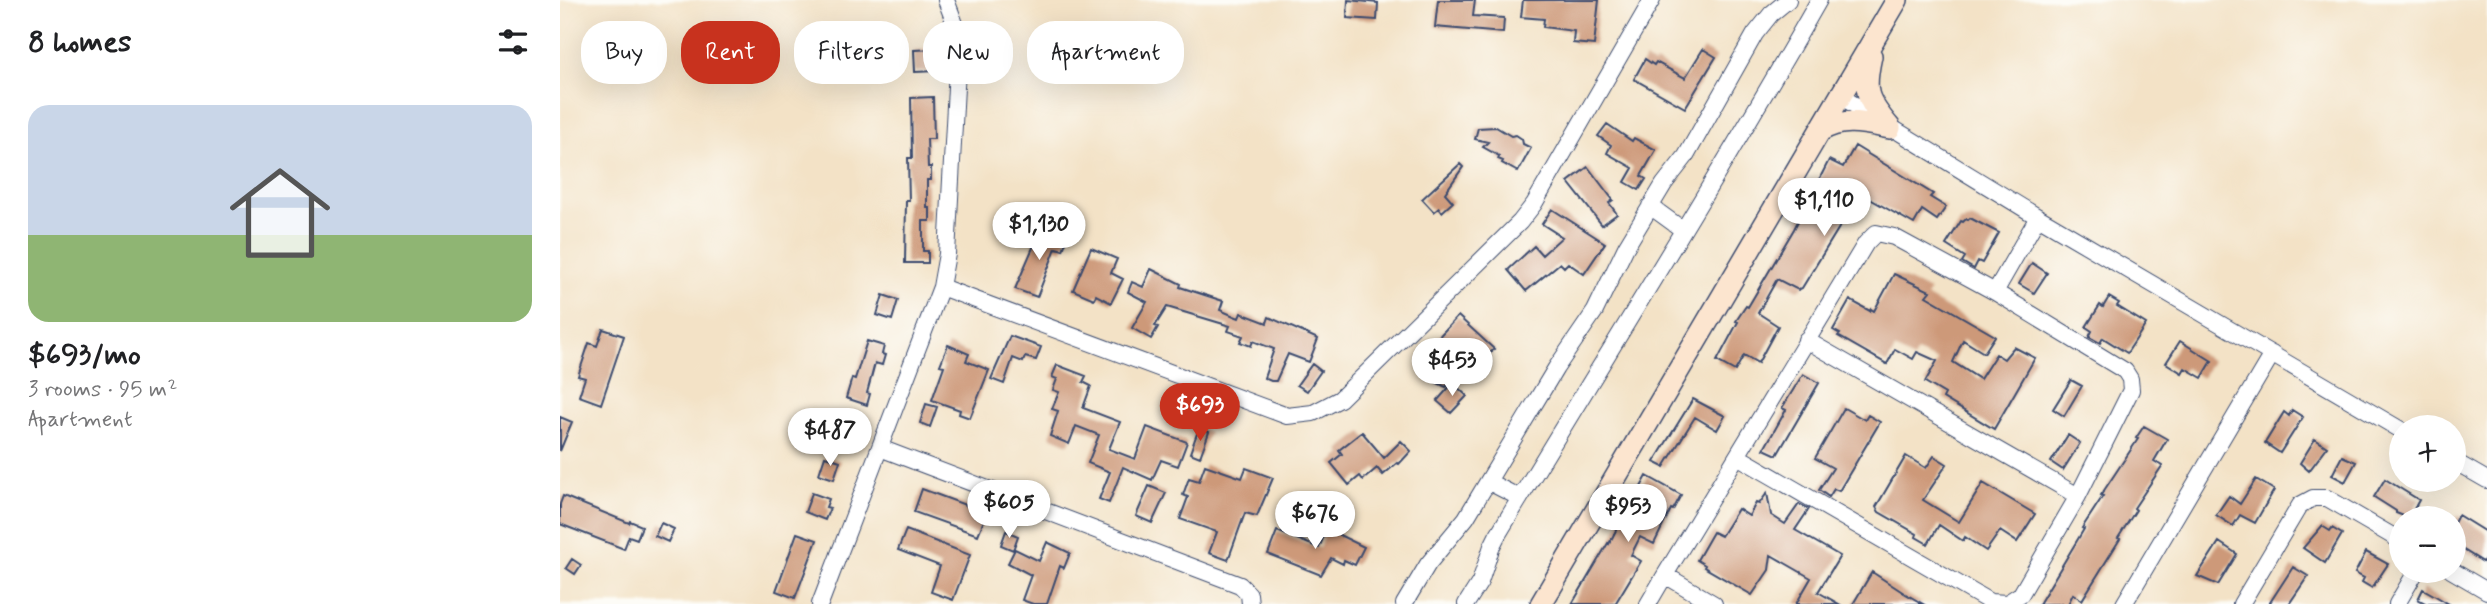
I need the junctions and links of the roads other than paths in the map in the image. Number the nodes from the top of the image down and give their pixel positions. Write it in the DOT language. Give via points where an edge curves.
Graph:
graph roads {
  1 [pos="946,0"];
  2 [pos="1653,0"];
  3 [pos="1819,0"];
  4 [pos="1897,0"];
  5 [pos="1783,4"];
  6 [pos="1804,27"];
  7 [pos="1875,37"];
  8 [pos="1840,96"];
  9 [pos="1890,128"];
  10 [pos="1820,131"];
  11 [pos="1650,206"];
  12 [pos="2038,217"];
  13 [pos="1683,230"];
  14 [pos="941,287"];
  15 [pos="1996,292"];
  16 [pos="1807,340"];
  17 [pos="2272,354"];
  18 [pos="2389,423"];
  19 [pos="880,448"];
  20 [pos="1737,456"];
  21 [pos="2466,468"];
  22 [pos="2487,480"];
  23 [pos="1489,482"];
  24 [pos="2078,496"];
  25 [pos="1520,498"];
  26 [pos="2389,534"];
  27 [pos="1665,575"];
  28 [pos="2466,579"];
  29 [pos="2409,583"];
  30 [pos="2487,591"];
  31 [pos="820,604"];
  32 [pos="1250,604"];
  33 [pos="1404,604"];
  34 [pos="1466,604"];
  35 [pos="1541,604"];
  36 [pos="1648,604"];
  37 [pos="1714,604"];
  38 [pos="2124,604"];
  39 [pos="2241,604"];
  40 [pos="2397,604"];
  1 -- 14 [label="street" via="956,24 958,50 947,254"];
  2 -- 14 [label="street" via="1520,222 1340,399 1313,413 1287,416"];
  3 -- 6 [label="street"];
  4 -- 7 [label="main road"];
  5 -- 6 [label="street"];
  5 -- 11 [label="street" via="1755,34 1686,156"];
  6 -- 13 [label="street"];
  7 -- 8 [label="main road"];
  7 -- 9 [label="main road" via="1866,90 1871,106"];
  8 -- 9 [label="street"];
  8 -- 10 [label="main road"];
  9 -- 10 [label="main road" via="1843,121"];
  9 -- 12 [label="street"];
  10 -- 35 [label="main road"];
  11 -- 13 [label="street"];
  11 -- 23 [label="street" via="1595,311 1549,378"];
  12 -- 15 [label="street"];
  12 -- 17 [label="street"];
  13 -- 25 [label="street"];
  14 -- 19 [label="street"];
  15 -- 16 [label="street" via="1894,237 1876,233"];
  15 -- 24 [label="street" via="2125,371 2130,379 2131,390"];
  16 -- 20 [label="street"];
  16 -- 24 [label="street"];
  17 -- 18 [label="street"];
  17 -- 38 [label="street"];
  19 -- 31 [label="street"];
  19 -- 32 [label="street" via="1241,585"];
  20 -- 24 [label="street" via="1998,604 2021,594"];
  20 -- 27 [label="street"];
  21 -- 22 [label="street"];
  23 -- 25 [label="street"];
  23 -- 33 [label="street"];
  25 -- 34 [label="street"];
  26 -- 39 [label="street" via="2327,498 2306,500"];
  27 -- 36 [label="street"];
  27 -- 37 [label="street"];
  28 -- 30 [label="street"];
  29 -- 40 [label="street"];
}
